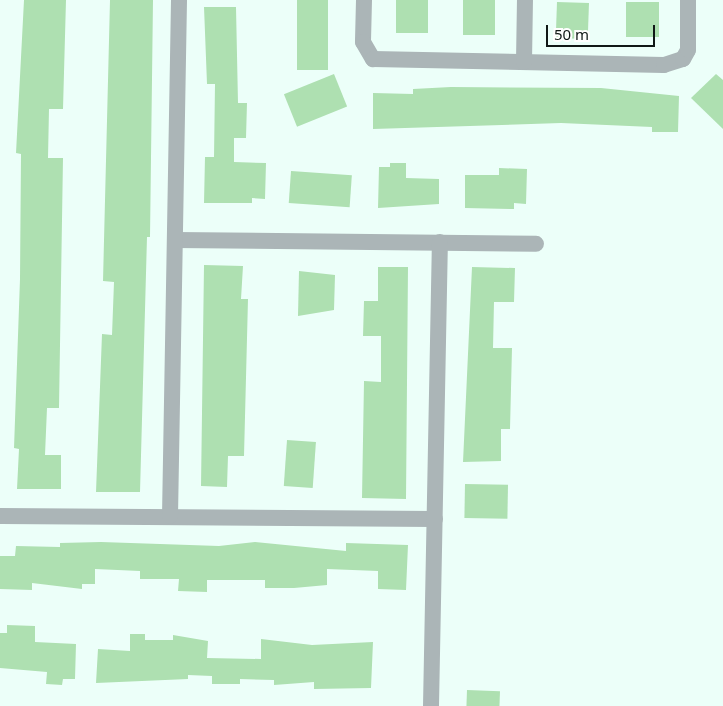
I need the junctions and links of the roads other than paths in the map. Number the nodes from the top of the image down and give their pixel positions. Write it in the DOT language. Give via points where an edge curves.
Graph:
graph roads {
  1 [pos="179,0"];
  2 [pos="364,0"];
  3 [pos="525,0"];
  4 [pos="688,0"];
  5 [pos="524,62"];
  6 [pos="175,240"];
  7 [pos="440,242"];
  8 [pos="536,244"];
  9 [pos="0,516"];
  10 [pos="170,516"];
  11 [pos="434,519"];
  12 [pos="431,706"];
  1 -- 6 [label="street"];
  2 -- 5 [label="street" via="363,42 373,59"];
  3 -- 5 [label="street"];
  4 -- 5 [label="street" via="688,50 676,64"];
  6 -- 7 [label="street"];
  6 -- 10 [label="street"];
  7 -- 8 [label="street"];
  7 -- 11 [label="street"];
  9 -- 10 [label="street"];
  10 -- 11 [label="street"];
  11 -- 12 [label="street"];
}
